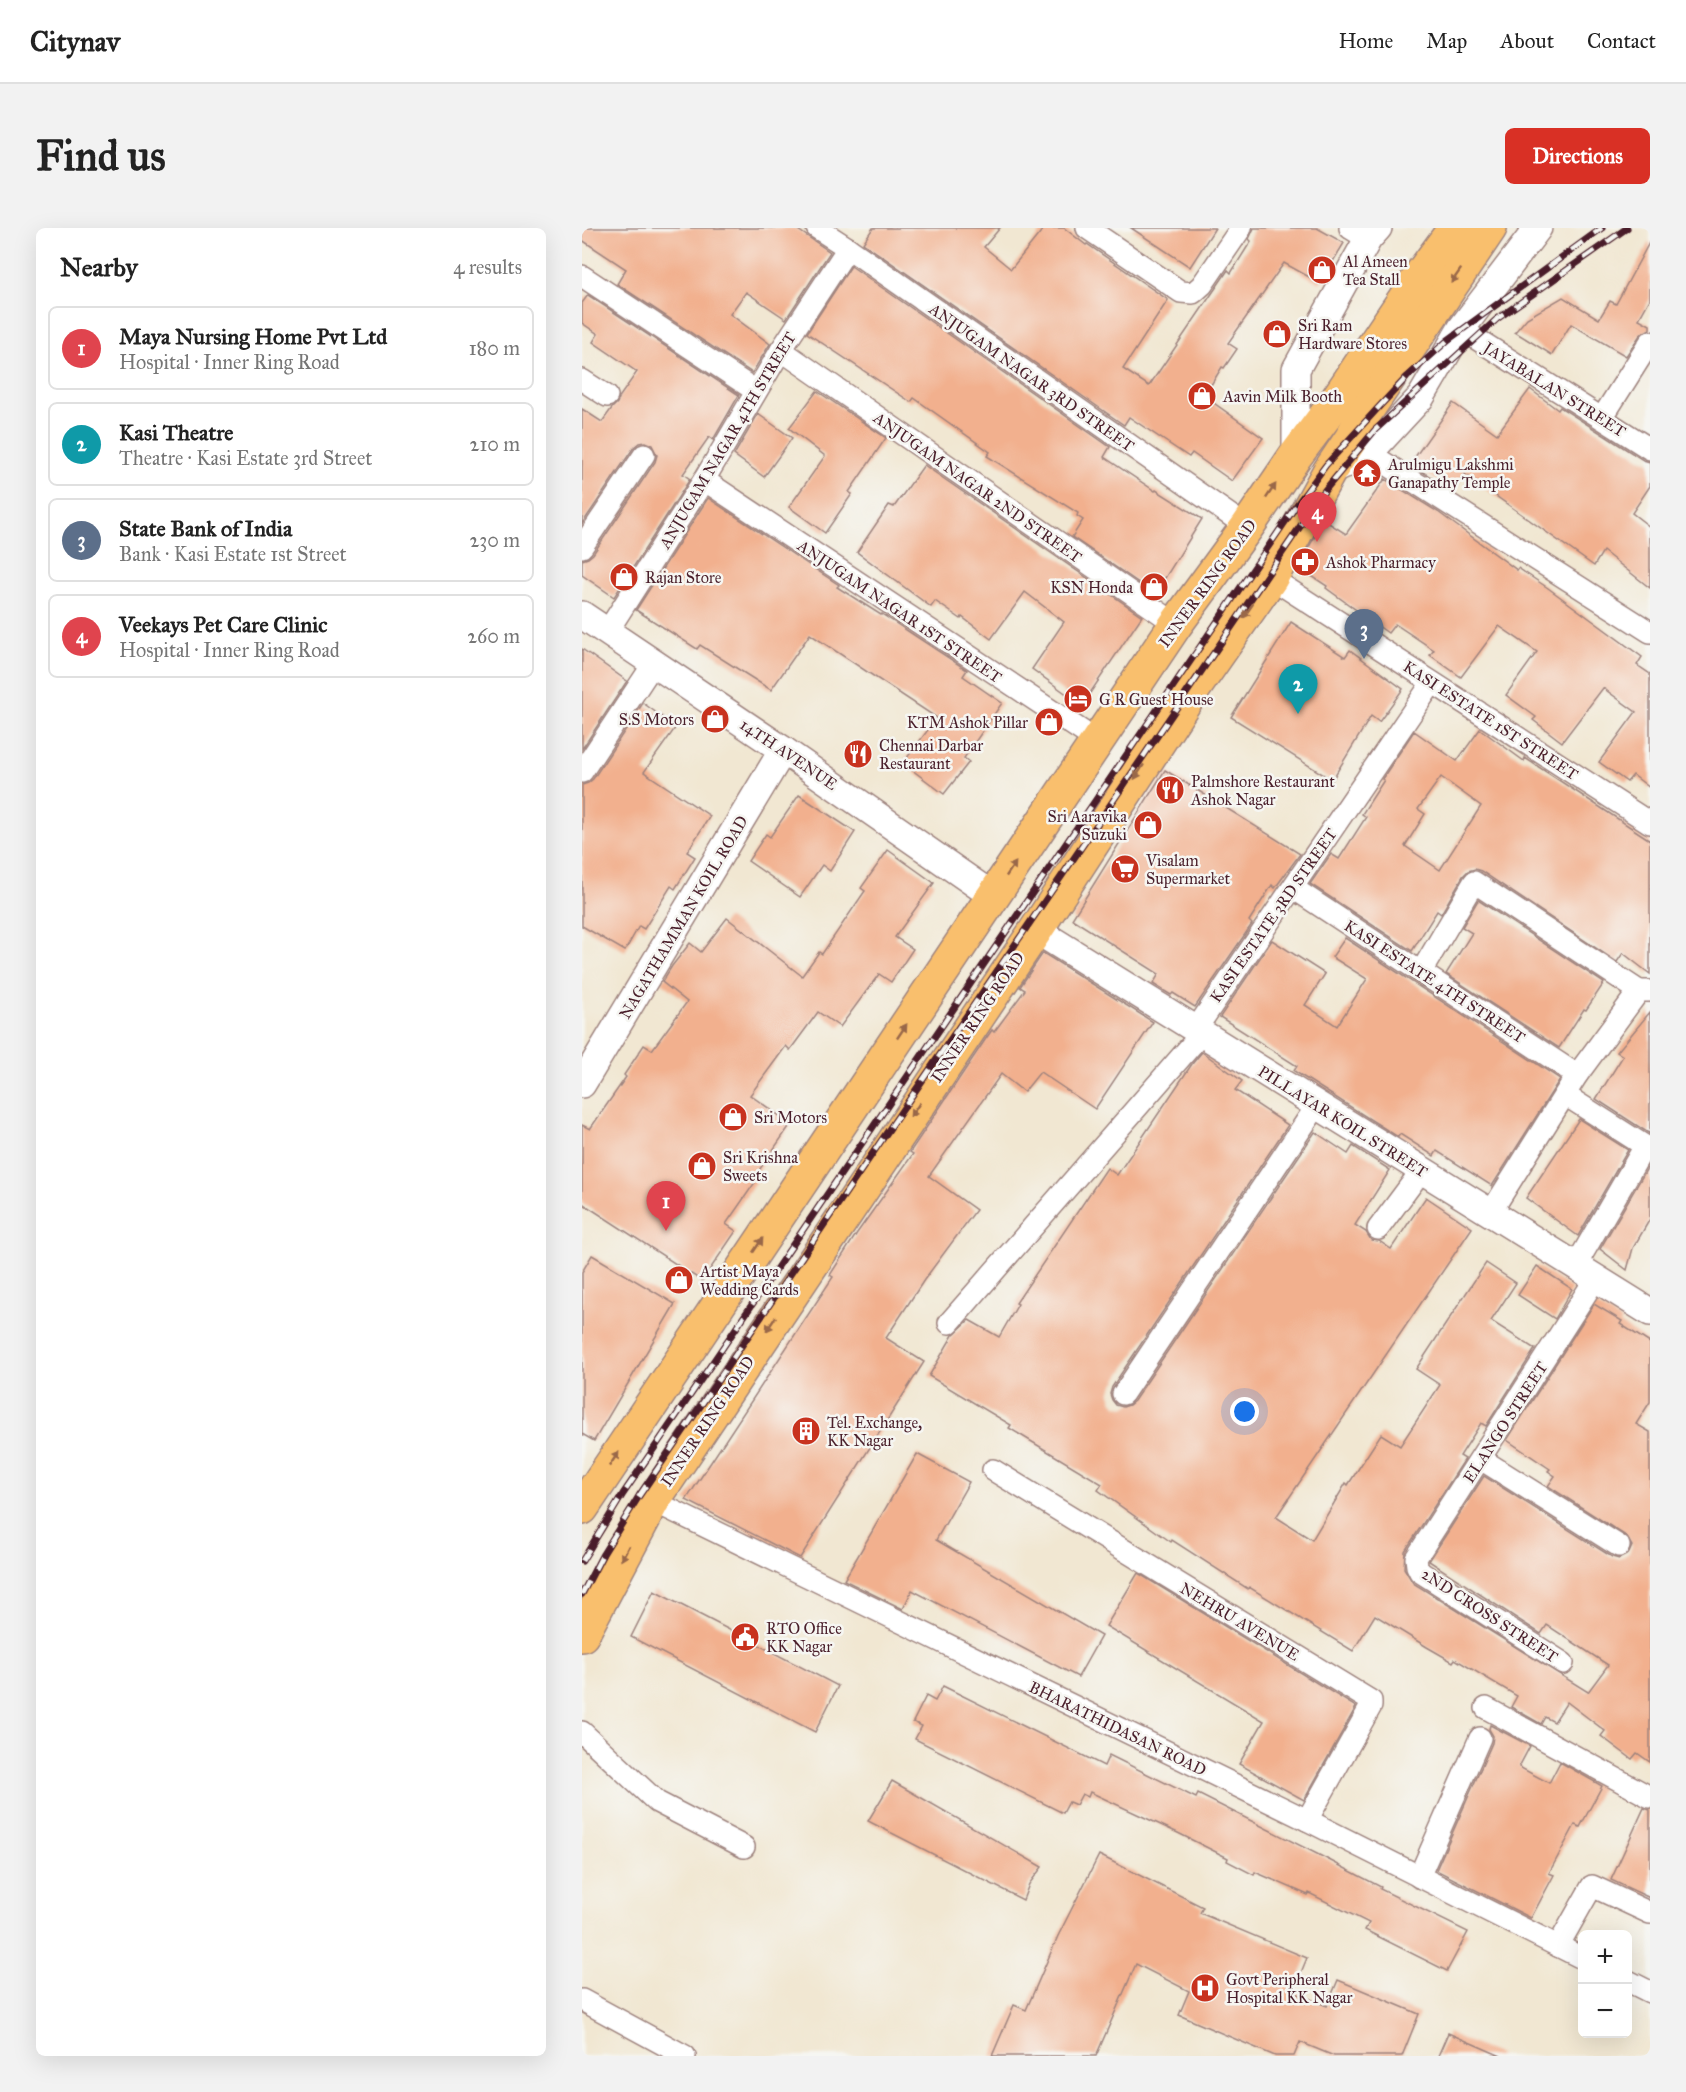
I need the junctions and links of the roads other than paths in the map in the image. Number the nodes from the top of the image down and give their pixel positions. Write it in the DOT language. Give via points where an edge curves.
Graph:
graph roads {
  1 [pos="817,228"];
  2 [pos="1087,228"];
  3 [pos="1241,228"];
  4 [pos="1455,228"];
  5 [pos="1490,228"];
  6 [pos="1538,228"];
  7 [pos="1365,232"];
  8 [pos="848,248"];
  9 [pos="582,276"];
  10 [pos="1461,329"];
  11 [pos="1650,342"];
  12 [pos="780,350"];
  13 [pos="582,380"];
  14 [pos="756,391"];
  15 [pos="607,396"];
  16 [pos="1348,412"];
  17 [pos="1602,418"];
  18 [pos="1650,449"];
  19 [pos="1369,453"];
  20 [pos="644,455"];
  21 [pos="1296,455"];
  22 [pos="1329,472"];
  23 [pos="704,480"];
  24 [pos="1247,527"];
  25 [pos="582,547"];
  26 [pos="1271,578"];
  27 [pos="582,615"];
  28 [pos="1176,624"];
  29 [pos="607,632"];
  30 [pos="1650,632"];
  31 [pos="654,663"];
  32 [pos="1432,683"];
  33 [pos="1097,741"];
  34 [pos="783,750"];
  35 [pos="582,772"];
  36 [pos="1650,823"];
  37 [pos="1293,888"];
  38 [pos="993,896"];
  39 [pos="1036,930"];
  40 [pos="1421,972"];
  41 [pos="1645,991"];
  42 [pos="1199,1031"];
  43 [pos="1577,1075"];
  44 [pos="582,1084"];
  45 [pos="1565,1095"];
  46 [pos="1317,1104"];
  47 [pos="1422,1170"];
  48 [pos="1491,1212"];
  49 [pos="1378,1229"];
  50 [pos="1586,1272"];
  51 [pos="1650,1312"];
  52 [pos="949,1323"];
  53 [pos="1123,1394"];
  54 [pos="1481,1459"];
  55 [pos="993,1470"];
  56 [pos="653,1501"];
  57 [pos="582,1508"];
  58 [pos="1619,1546"];
  59 [pos="1417,1566"];
  60 [pos="585,1622"];
  61 [pos="1563,1663"];
  62 [pos="1486,1708"];
  63 [pos="582,1732"];
  64 [pos="1480,1738"];
  65 [pos="1650,1797"];
  66 [pos="1307,1820"];
  67 [pos="744,1848"];
  68 [pos="1419,1877"];
  69 [pos="1650,1912"];
  70 [pos="1558,1946"];
  71 [pos="1578,1956"];
  72 [pos="1632,1983"];
  73 [pos="1650,1992"];
  74 [pos="582,2000"];
  75 [pos="685,2056"];
  1 -- 8 [label="street, ANJUGAM NAGAR 3RD STREET"];
  2 -- 3 [label="street" via="1181,292 1193,293"];
  4 -- 16 [label="main road" via="1422,273"];
  5 -- 16 [label="main road, one-way"];
  6 -- 10 [label="street"];
  7 -- 21 [label="street" via="1296,369"];
  8 -- 12 [label="street, ANJUGAM NAGAR 4TH STREET"];
  8 -- 24 [label="street, ANJUGAM NAGAR 3RD STREET"];
  9 -- 14 [label="street"];
  10 -- 17 [label="street, JAYABALAN STREET"];
  10 -- 19 [label="street" via="1421,397"];
  11 -- 17 [label="street"];
  12 -- 14 [label="street, ANJUGAM NAGAR 4TH STREET"];
  12 -- 28 [label="street, ANJUGAM NAGAR 2ND STREET"];
  13 -- 15 [label="street"];
  14 -- 23 [label="street, ANJUGAM NAGAR 4TH STREET"];
  16 -- 21 [label="main road, INNER RING ROAD"];
  16 -- 22 [label="main road, INNER RING ROAD" via="1351,439"];
  17 -- 18 [label="street, JAYABALAN STREET"];
  19 -- 22 [label="street"];
  19 -- 30 [label="street"];
  20 -- 25 [label="street"];
  24 -- 21 [label="main road, INNER RING ROAD, one-way"];
  22 -- 26 [label="main road, INNER RING ROAD"];
  23 -- 29 [label="street, ANJUGAM NAGAR 4TH STREET"];
  23 -- 33 [label="street, ANJUGAM NAGAR 1ST STREET"];
  24 -- 28 [label="main road, INNER RING ROAD"];
  26 -- 32 [label="street, KASI ESTATE 1ST STREET"];
  26 -- 39 [label="main road, INNER RING ROAD, one-way"];
  27 -- 29 [label="street, 14TH AVENUE"];
  28 -- 33 [label="main road, INNER RING ROAD"];
  29 -- 31 [label="street, 14TH AVENUE"];
  31 -- 34 [label="street, 14TH AVENUE"];
  31 -- 35 [label="street"];
  32 -- 36 [label="street, KASI ESTATE 1ST STREET"];
  32 -- 37 [label="street, KASI ESTATE 3RD STREET"];
  38 -- 33 [label="main road, INNER RING ROAD, one-way"];
  34 -- 38 [label="street, 14TH AVENUE"];
  34 -- 44 [label="street, NAGATHAMMAN KOIL ROAD"];
  37 -- 40 [label="street, KASI ESTATE 4TH STREET"];
  37 -- 42 [label="street, KASI ESTATE 3RD STREET"];
  57 -- 38 [label="main road, INNER RING ROAD, one-way"];
  39 -- 42 [label="street, PILLAYAR KOIL STREET"];
  39 -- 56 [label="main road, INNER RING ROAD, one-way"];
  40 -- 41 [label="street" via="1474,882"];
  40 -- 43 [label="street, KASI ESTATE 4TH STREET"];
  41 -- 43 [label="street"];
  42 -- 46 [label="street, PILLAYAR KOIL STREET"];
  42 -- 52 [label="street, KASI ESTATE 3RD STREET"];
  43 -- 45 [label="street"];
  45 -- 48 [label="street"];
  45 -- 50 [label="street, ELANGO STREET" via="1645,1146"];
  46 -- 47 [label="street, PILLAYAR KOIL STREET"];
  46 -- 53 [label="street"];
  47 -- 48 [label="street, PILLAYAR KOIL STREET"];
  47 -- 49 [label="street"];
  48 -- 50 [label="street, PILLAYAR KOIL STREET"];
  50 -- 51 [label="street, PILLAYAR KOIL STREET"];
  50 -- 54 [label="street, ELANGO STREET"];
  54 -- 58 [label="street"];
  54 -- 59 [label="street, ELANGO STREET" via="1416,1558"];
  55 -- 66 [label="street, NEHRU AVENUE" via="1371,1701"];
  56 -- 60 [label="main road, INNER RING ROAD, one-way"];
  56 -- 66 [label="street, BHARATHIDASAN ROAD"];
  59 -- 61 [label="street, 2ND CROSS STREET" via="1420,1572"];
  62 -- 65 [label="street"];
  63 -- 67 [label="street" via="657,1802"];
  64 -- 68 [label="street"];
  66 -- 68 [label="street, BHARATHIDASAN ROAD"];
  68 -- 70 [label="street, BHARATHIDASAN ROAD"];
  69 -- 70 [label="street" via="1592,1886"];
  70 -- 71 [label="street, BHARATHIDASAN ROAD"];
  72 -- 73 [label="street"];
  74 -- 75 [label="street"];
}
